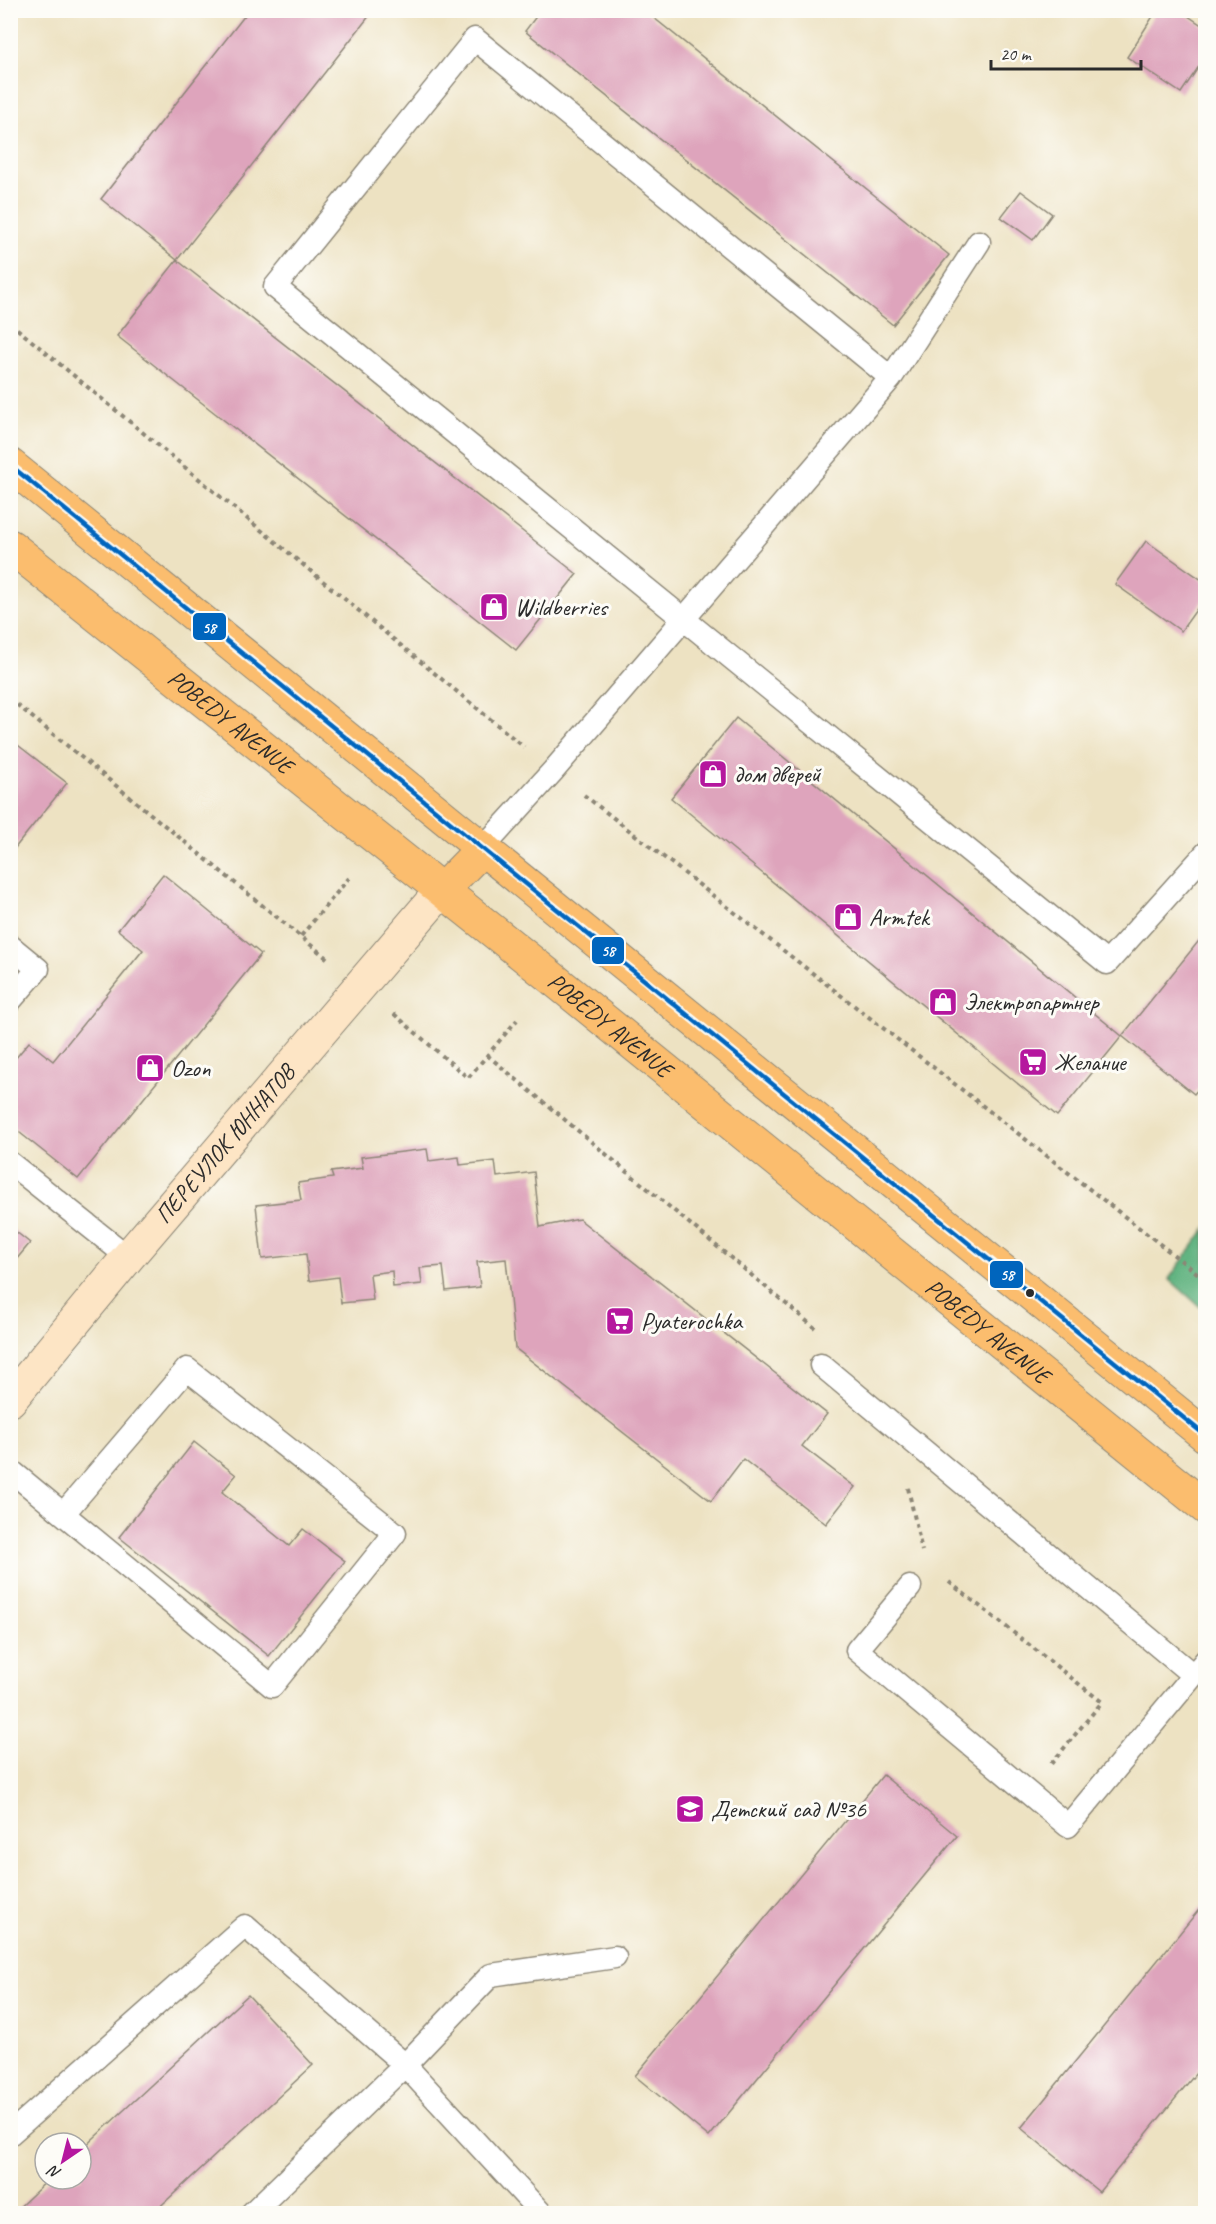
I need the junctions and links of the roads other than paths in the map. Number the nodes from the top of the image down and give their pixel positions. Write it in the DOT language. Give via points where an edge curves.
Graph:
graph roads {
  1 [pos="979,242"];
  2 [pos="891,378"];
  3 [pos="10,465"];
  4 [pos="10,546"];
  5 [pos="683,620"];
  6 [pos="483,848"];
  7 [pos="1206,853"];
  8 [pos="442,890"];
  9 [pos="10,946"];
  10 [pos="10,1001"];
  11 [pos="10,1163"];
  12 [pos="128,1257"];
  13 [pos="821,1365"];
  14 [pos="10,1400"];
  15 [pos="1206,1436"];
  16 [pos="10,1470"];
  17 [pos="1206,1508"];
  18 [pos="64,1513"];
  19 [pos="910,1587"];
  20 [pos="1199,1668"];
  21 [pos="615,1957"];
  22 [pos="405,2065"];
  23 [pos="10,2134"];
  24 [pos="540,2212"];
  25 [pos="251,2214"];
  1 -- 2 [label="lane"];
  2 -- 5 [label="lane"];
  2 -- 5 [label="lane" via="475,39 275,287"];
  3 -- 6 [label="main road"];
  4 -- 8 [label="main road, POBEDY AVENUE"];
  5 -- 6 [label="lane"];
  5 -- 7 [label="lane" via="1107,963"];
  6 -- 8 [label="main road"];
  6 -- 15 [label="main road"];
  8 -- 12 [label="street, ПЕРЕУЛОК ЮННАТОВ"];
  8 -- 17 [label="main road, POBEDY AVENUE"];
  9 -- 10 [label="lane" via="38,969"];
  11 -- 12 [label="lane"];
  12 -- 14 [label="street, ПЕРЕУЛОК ЮННАТОВ"];
  13 -- 20 [label="lane"];
  16 -- 18 [label="lane"];
  18 -- 18 [label="lane" via="272,1686 395,1533 187,1369"];
  19 -- 20 [label="lane" via="857,1650 1068,1826"];
  21 -- 22 [label="lane" via="491,1975"];
  22 -- 23 [label="lane" via="245,1926"];
  22 -- 24 [label="lane"];
  22 -- 25 [label="lane"];
}
